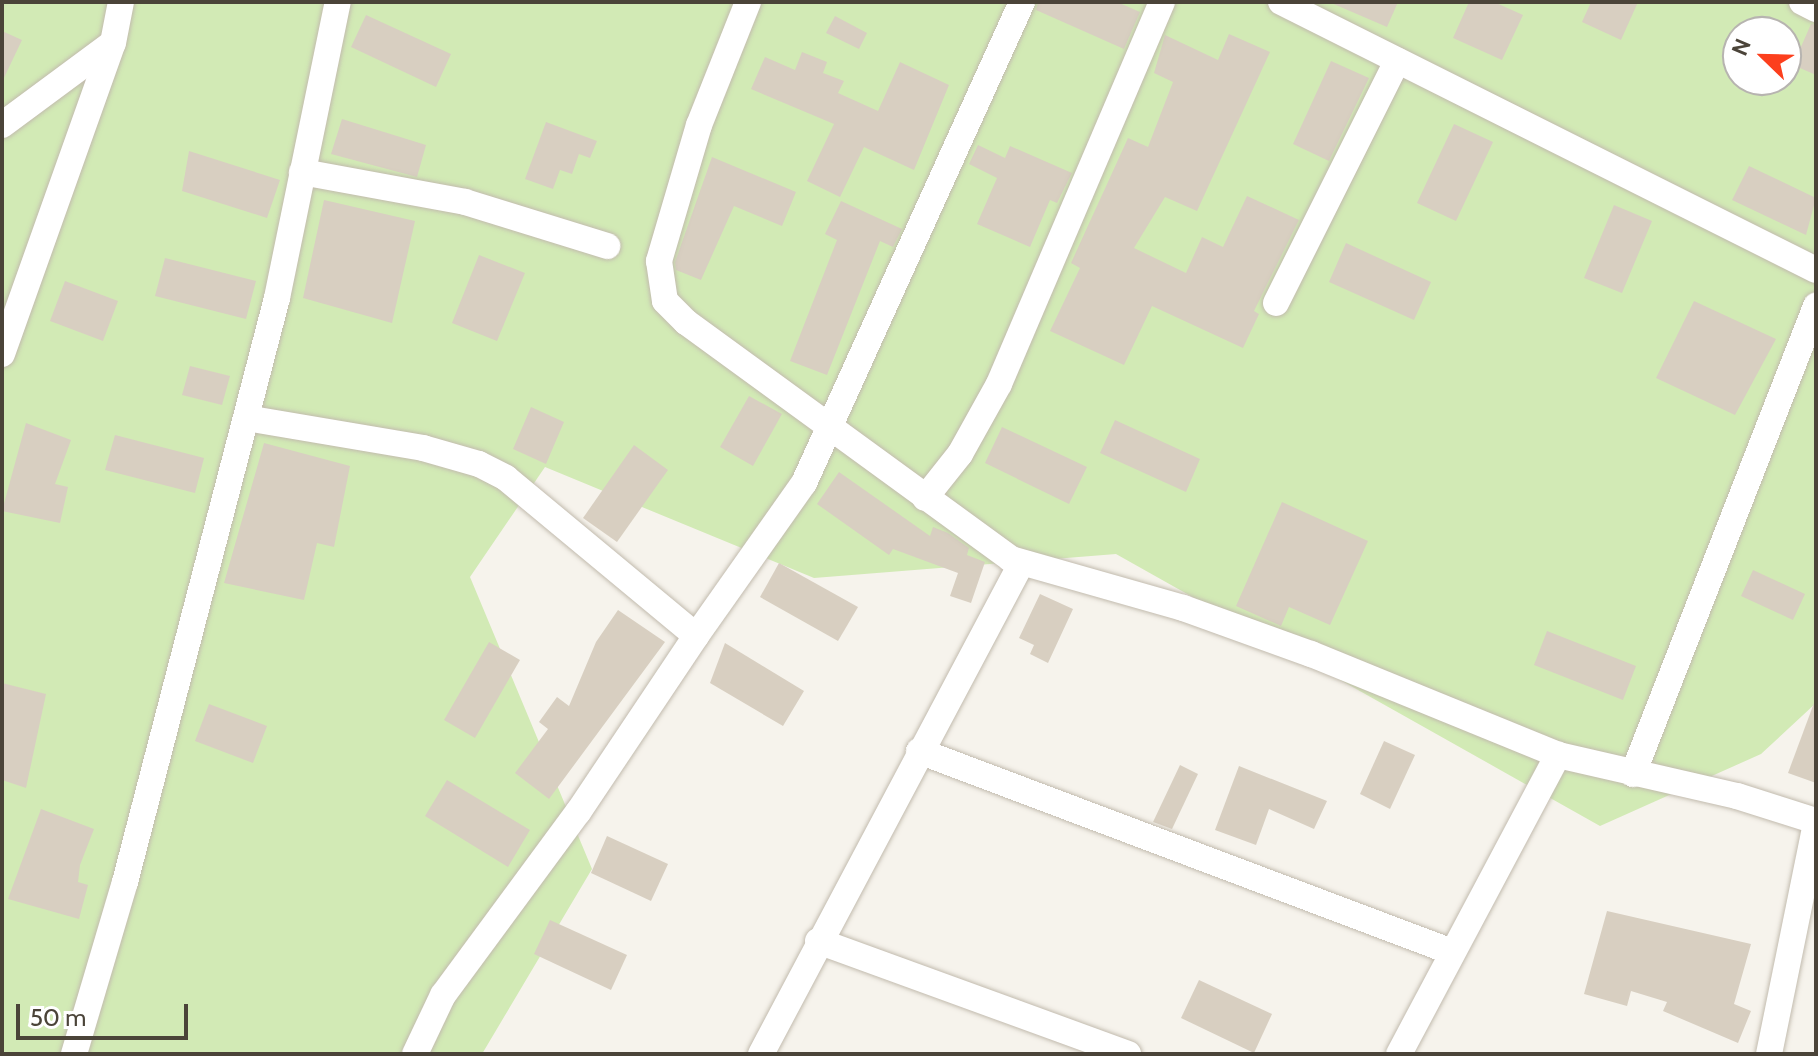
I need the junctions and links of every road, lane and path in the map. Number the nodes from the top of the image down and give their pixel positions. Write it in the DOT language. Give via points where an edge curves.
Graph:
graph roads {
  1 [pos="121,2"];
  2 [pos="338,2"];
  3 [pos="748,2"];
  4 [pos="1022,2"];
  5 [pos="1162,2"];
  6 [pos="1281,2"];
  7 [pos="1802,2"];
  8 [pos="1816,9"];
  9 [pos="113,43"];
  10 [pos="1397,61"];
  11 [pos="2,125"];
  12 [pos="302,172"];
  13 [pos="607,246"];
  14 [pos="1816,270"];
  15 [pos="1276,303"];
  16 [pos="1815,310"];
  17 [pos="2,354"];
  18 [pos="246,418"];
  19 [pos="833,427"];
  20 [pos="925,498"];
  21 [pos="1021,564"];
  22 [pos="696,636"];
  23 [pos="919,751"];
  24 [pos="1558,755"];
  25 [pos="1633,774"];
  26 [pos="1816,821"];
  27 [pos="818,941"];
  28 [pos="1452,952"];
  29 [pos="74,1054"];
  30 [pos="415,1054"];
  31 [pos="761,1054"];
  32 [pos="1128,1054"];
  33 [pos="1399,1054"];
  34 [pos="1769,1054"];
  1 -- 9 [label="street"];
  2 -- 12 [label="street"];
  3 -- 19 [label="street" via="667,223 660,283 665,301 686,322"];
  4 -- 19 [label="street"];
  5 -- 20 [label="street" via="999,384 960,454"];
  6 -- 10 [label="street"];
  7 -- 8 [label="street"];
  9 -- 11 [label="street"];
  9 -- 17 [label="street"];
  10 -- 14 [label="street"];
  10 -- 15 [label="street"];
  12 -- 13 [label="street" via="465,202"];
  12 -- 18 [label="street"];
  16 -- 25 [label="street"];
  18 -- 22 [label="street" via="423,448 479,464 506,478"];
  18 -- 29 [label="street" via="125,882"];
  19 -- 20 [label="street"];
  19 -- 22 [label="street" via="775,531"];
  20 -- 21 [label="street"];
  21 -- 23 [label="street"];
  21 -- 24 [label="street" via="1283,644"];
  22 -- 30 [label="street" via="578,812 443,995"];
  23 -- 27 [label="street"];
  23 -- 28 [label="street"];
  24 -- 25 [label="street"];
  24 -- 28 [label="street"];
  25 -- 26 [label="street"];
  26 -- 34 [label="street"];
  27 -- 31 [label="street"];
  27 -- 32 [label="street"];
  28 -- 33 [label="street"];
}
